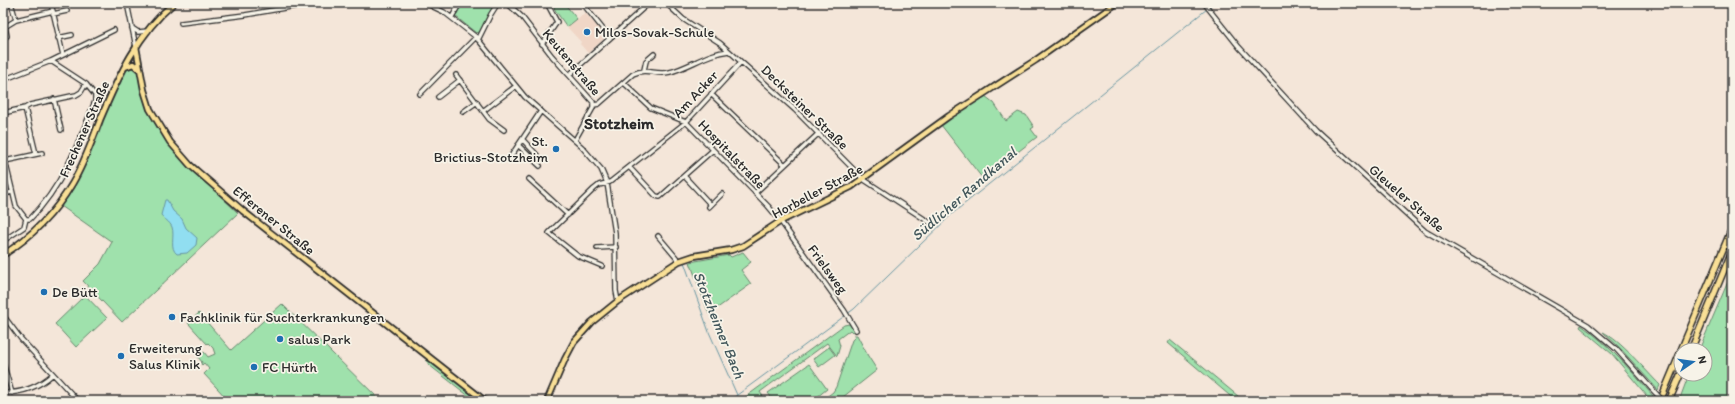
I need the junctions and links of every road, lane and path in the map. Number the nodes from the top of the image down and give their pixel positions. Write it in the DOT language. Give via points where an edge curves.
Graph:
graph roads {
  1 [pos="11,3"];
  2 [pos="51,3"];
  3 [pos="127,3"];
  4 [pos="174,3"];
  5 [pos="302,3"];
  6 [pos="426,3"];
  7 [pos="460,3"];
  8 [pos="498,3"];
  9 [pos="507,3"];
  10 [pos="549,3"];
  11 [pos="649,3"];
  12 [pos="666,3"];
  13 [pos="1117,3"];
  14 [pos="584,4"];
  15 [pos="1205,4"];
  16 [pos="67,11"];
  17 [pos="53,13"];
  18 [pos="452,17"];
  19 [pos="16,20"];
  20 [pos="181,23"];
  21 [pos="4,28"];
  22 [pos="132,28"];
  23 [pos="114,30"];
  24 [pos="148,31"];
  25 [pos="72,35"];
  26 [pos="8,36"];
  27 [pos="58,38"];
  28 [pos="477,38"];
  29 [pos="610,38"];
  30 [pos="720,43"];
  31 [pos="542,44"];
  32 [pos="136,47"];
  33 [pos="729,51"];
  34 [pos="716,53"];
  35 [pos="654,54"];
  36 [pos="63,55"];
  37 [pos="51,61"];
  38 [pos="741,62"];
  39 [pos="124,68"];
  40 [pos="140,70"];
  41 [pos="644,70"];
  42 [pos="456,75"];
  43 [pos="569,75"];
  44 [pos="3,80"];
  45 [pos="460,80"];
  46 [pos="624,83"];
  47 [pos="86,84"];
  48 [pos="516,86"];
  49 [pos="420,94"];
  50 [pos="711,94"];
  51 [pos="438,97"];
  52 [pos="54,99"];
  53 [pos="477,102"];
  54 [pos="594,105"];
  55 [pos="25,108"];
  56 [pos="483,111"];
  57 [pos="541,111"];
  58 [pos="463,112"];
  59 [pos="3,113"];
  60 [pos="686,122"];
  61 [pos="61,130"];
  62 [pos="504,130"];
  63 [pos="819,133"];
  64 [pos="523,140"];
  65 [pos="575,140"];
  66 [pos="518,145"];
  67 [pos="713,150"];
  68 [pos="3,152"];
  69 [pos="42,153"];
  70 [pos="36,154"];
  71 [pos="511,156"];
  72 [pos="534,160"];
  73 [pos="5,162"];
  74 [pos="785,165"];
  75 [pos="540,166"];
  76 [pos="5,167"];
  77 [pos="630,168"];
  78 [pos="685,177"];
  79 [pos="529,179"];
  80 [pos="863,180"];
  81 [pos="607,183"];
  82 [pos="12,192"];
  83 [pos="755,193"];
  84 [pos="3,194"];
  85 [pos="722,194"];
  86 [pos="568,215"];
  87 [pos="26,219"];
  88 [pos="781,221"];
  89 [pos="932,224"];
  90 [pos="1732,228"];
  91 [pos="658,236"];
  92 [pos="3,241"];
  93 [pos="616,247"];
  94 [pos="597,248"];
  95 [pos="1732,251"];
  96 [pos="4,254"];
  97 [pos="679,261"];
  98 [pos="602,266"];
  99 [pos="618,302"];
  100 [pos="3,315"];
  101 [pos="856,330"];
  102 [pos="1684,342"];
  103 [pos="1694,342"];
  104 [pos="3,363"];
  105 [pos="1673,369"];
  106 [pos="53,374"];
  107 [pos="1677,382"];
  108 [pos="3,393"];
  109 [pos="12,393"];
  110 [pos="160,400"];
  111 [pos="78,401"];
  112 [pos="152,401"];
  113 [pos="485,401"];
  114 [pos="547,401"];
  115 [pos="1660,401"];
  116 [pos="1663,401"];
  117 [pos="1669,401"];
  1 -- 19 [label="street"];
  2 -- 17 [label="street"];
  3 -- 22 [label="street, Efferener Straße"];
  4 -- 24 [label="main road, Frechener Straße"];
  5 -- 20 [label="street" via="245,15"];
  6 -- 18 [label="street"];
  7 -- 18 [label="street"];
  8 -- 28 [label="street"];
  9 -- 31 [label="street, Keutenstraße"];
  10 -- 31 [label="street" via="557,22"];
  11 -- 29 [label="street"];
  12 -- 30 [label="street, Decksteiner Straße" via="683,20"];
  13 -- 80 [label="main road, Horbeller Straße" via="1036,60 949,116"];
  14 -- 29 [label="street"];
  15 -- 116 [label="street, Gleueler Straße, bridge" via="1239,47 1326,141 1425,231 1588,325 1616,349"];
  16 -- 17 [label="street"];
  17 -- 19 [label="street"];
  17 -- 27 [label="street"];
  18 -- 28 [label="street"];
  19 -- 21 [label="street"];
  21 -- 26 [label="street"];
  22 -- 24 [label="street" via="138,32"];
  22 -- 32 [label="street, Efferener Straße"];
  23 -- 36 [label="street"];
  24 -- 32 [label="main road, Frechener Straße"];
  25 -- 27 [label="street"];
  27 -- 36 [label="street"];
  28 -- 48 [label="street"];
  28 -- 49 [label="street"];
  29 -- 43 [label="street"];
  30 -- 33 [label="street, Decksteiner Straße"];
  30 -- 34 [label="street"];
  31 -- 43 [label="street, Keutenstraße"];
  32 -- 39 [label="main road, Frechener Straße"];
  32 -- 40 [label="main road, Efferener Straße"];
  33 -- 34 [label="street"];
  33 -- 38 [label="street, Decksteiner Straße"];
  34 -- 41 [label="street" via="670,72"];
  35 -- 41 [label="street" via="646,61"];
  36 -- 37 [label="street"];
  37 -- 44 [label="street"];
  37 -- 47 [label="street"];
  38 -- 50 [label="street, Am Acker"];
  38 -- 63 [label="street, Decksteiner Straße"];
  39 -- 40 [label="main road" via="133,64"];
  39 -- 96 [label="main road, Frechener Straße" via="110,95 80,170 66,195 40,226"];
  40 -- 113 [label="main road, Efferener Straße" via="144,90 156,120 170,142 190,164 243,211"];
  41 -- 46 [label="street" via="633,74"];
  42 -- 45 [label="street"];
  43 -- 54 [label="street, Keutenstraße"];
  45 -- 51 [label="street"];
  45 -- 53 [label="street"];
  46 -- 54 [label="street" via="599,104"];
  46 -- 60 [label="street, Hospitalstraße" via="651,108"];
  47 -- 52 [label="street" via="76,95"];
  47 -- 87 [label="street" via="95,94 95,101 75,151 51,194 30,219"];
  48 -- 56 [label="street"];
  48 -- 57 [label="street"];
  50 -- 60 [label="street, Am Acker"];
  50 -- 74 [label="street"];
  52 -- 55 [label="street"];
  52 -- 61 [label="street"];
  53 -- 56 [label="street"];
  53 -- 58 [label="street"];
  54 -- 65 [label="street, Keutenstraße"];
  55 -- 59 [label="street"];
  55 -- 70 [label="street"];
  56 -- 62 [label="street"];
  57 -- 64 [label="street"];
  57 -- 65 [label="street"];
  60 -- 67 [label="street, Hospitalstraße"];
  60 -- 77 [label="street, Am Acker"];
  63 -- 74 [label="street"];
  63 -- 80 [label="street, Decksteiner Straße"];
  64 -- 66 [label="street"];
  64 -- 72 [label="street" via="538,155"];
  65 -- 81 [label="street" via="595,160"];
  66 -- 71 [label="street"];
  66 -- 72 [label="street"];
  67 -- 78 [label="street"];
  67 -- 83 [label="street, Hospitalstraße"];
  68 -- 73 [label="street"];
  69 -- 70 [label="street"];
  70 -- 73 [label="street"];
  72 -- 75 [label="street"];
  73 -- 76 [label="street"];
  74 -- 83 [label="street"];
  76 -- 82 [label="street"];
  77 -- 78 [label="street" via="658,197 663,196"];
  77 -- 81 [label="street, Am Acker"];
  78 -- 85 [label="street" via="710,206"];
  79 -- 86 [label="street"];
  80 -- 88 [label="main road, Horbeller Straße" via="838,195"];
  80 -- 89 [label="street, Decksteiner Straße"];
  81 -- 86 [label="street, Am Acker" via="594,189"];
  81 -- 93 [label="street"];
  82 -- 84 [label="street"];
  82 -- 87 [label="street" via="17,208"];
  83 -- 88 [label="street, Hospitalstraße"];
  86 -- 98 [label="street, Am Acker" via="549,233 578,256"];
  87 -- 92 [label="street" via="24,227"];
  88 -- 97 [label="main road, Horbeller Straße" via="750,242 736,248"];
  88 -- 101 [label="street, Frielsweg"];
  90 -- 102 [label="highway"];
  91 -- 97 [label="street"];
  93 -- 94 [label="street"];
  93 -- 99 [label="street"];
  95 -- 103 [label="highway"];
  97 -- 99 [label="main road, Horbeller Straße"];
  99 -- 114 [label="main road, Horbeller Straße" via="592,322 574,342"];
  100 -- 106 [label="street"];
  104 -- 109 [label="street"];
  105 -- 115 [label="highway"];
  106 -- 109 [label="street" via="38,386"];
  106 -- 111 [label="street"];
  107 -- 117 [label="highway"];
  108 -- 109 [label="street"];
  110 -- 112 [label="street"];
}
